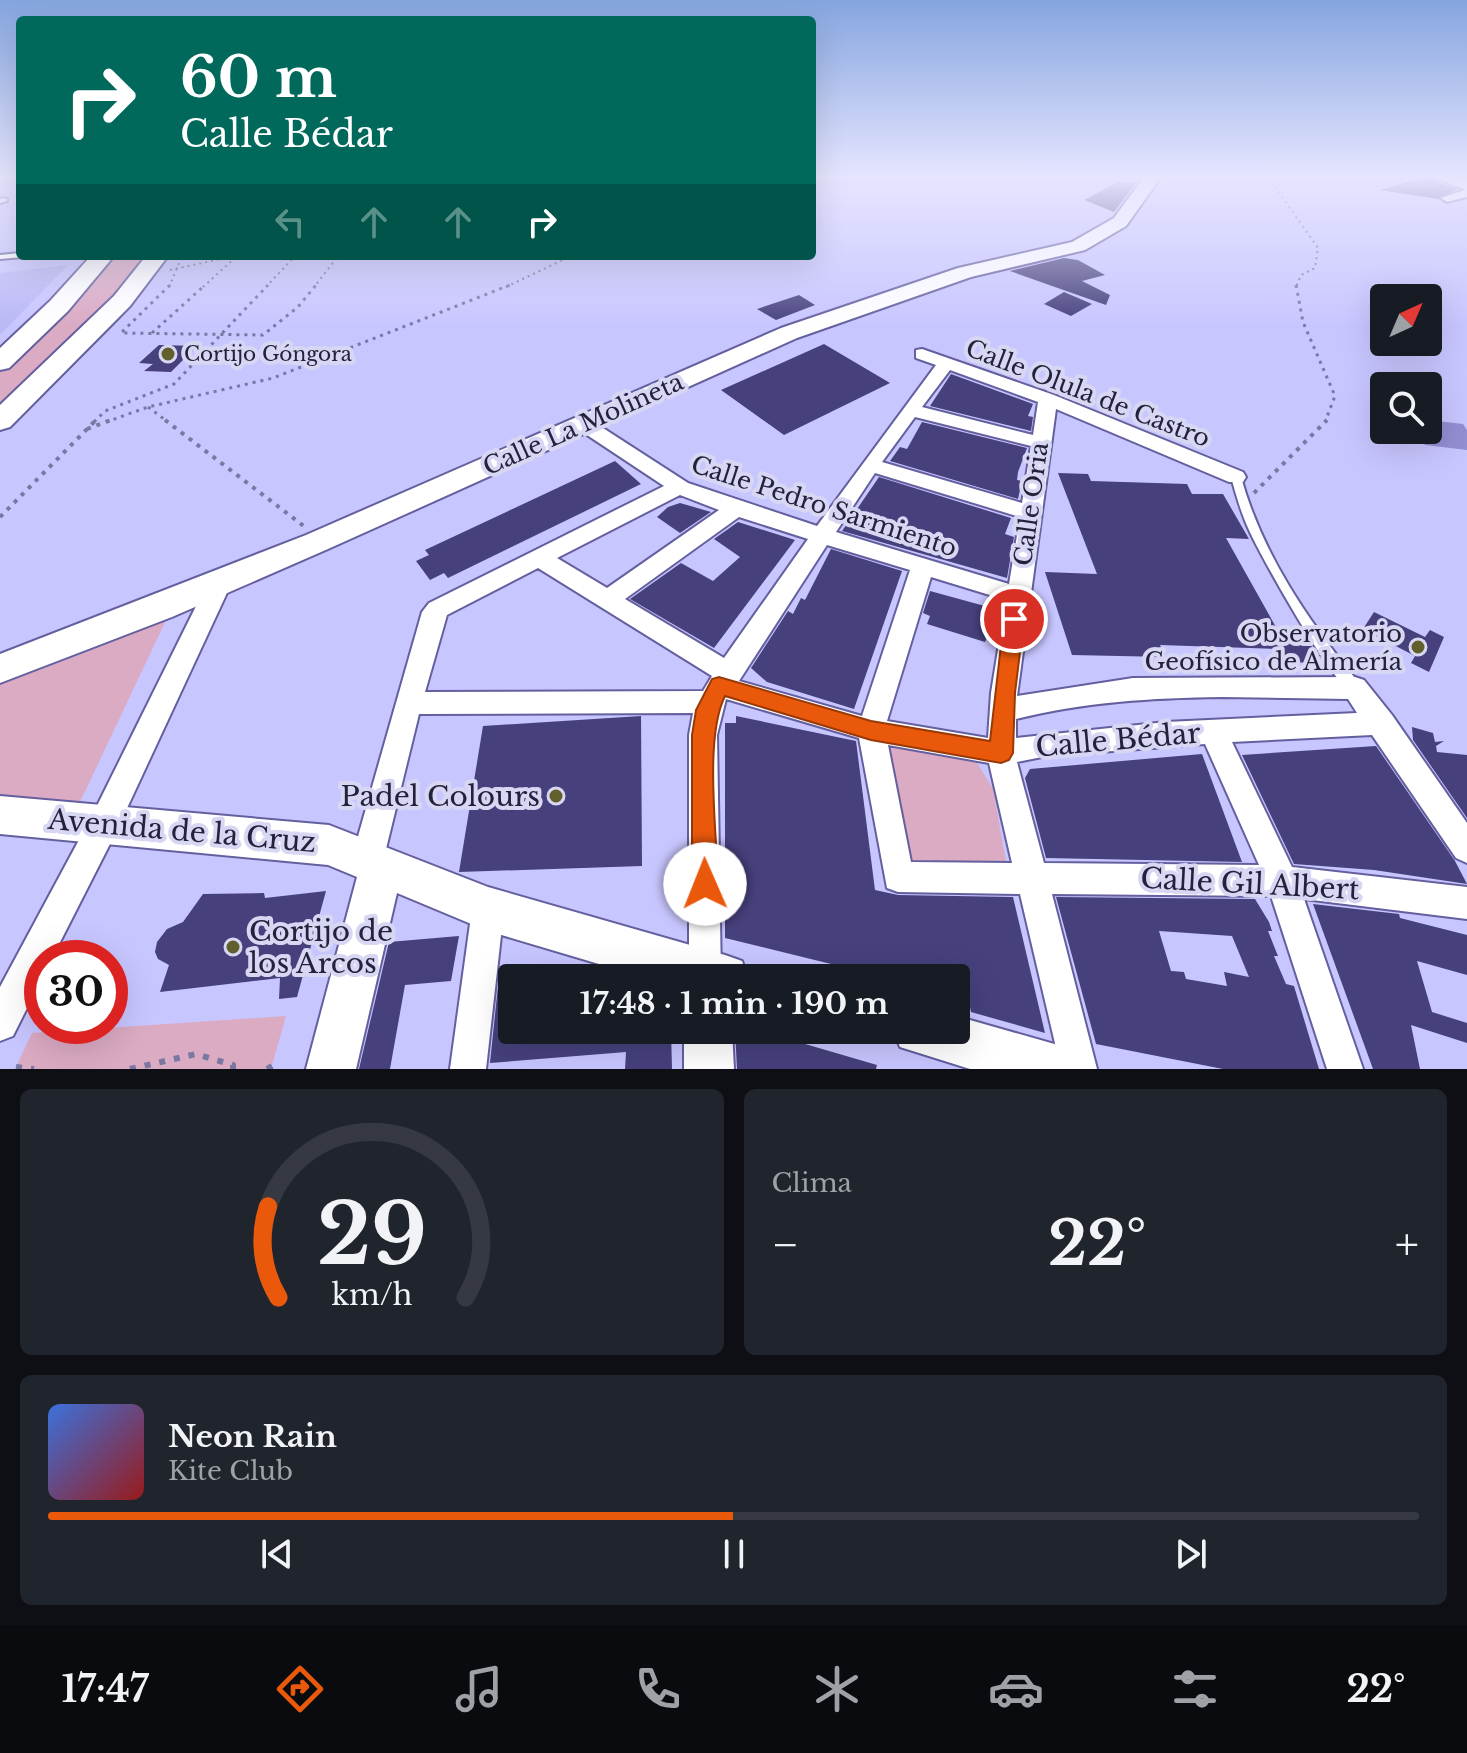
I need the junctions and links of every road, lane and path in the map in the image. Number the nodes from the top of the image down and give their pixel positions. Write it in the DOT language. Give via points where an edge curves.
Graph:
graph roads {
  1 [pos="1111,227"];
  2 [pos="1303,227"];
  3 [pos="99,260"];
  4 [pos="182,260"];
  5 [pos="218,260"];
  6 [pos="232,260"];
  7 [pos="290,260"];
  8 [pos="335,260"];
  9 [pos="563,260"];
  10 [pos="151,264"];
  11 [pos="182,268"];
  12 [pos="152,333"];
  13 [pos="221,334"];
  14 [pos="922,354"];
  15 [pos="0,362"];
  16 [pos="946,363"];
  17 [pos="1048,399"];
  18 [pos="148,407"];
  19 [pos="910,410"];
  20 [pos="0,421"];
  21 [pos="582,423"];
  22 [pos="87,429"];
  23 [pos="1039,442"];
  24 [pos="870,465"];
  25 [pos="1236,477"];
  26 [pos="679,487"];
  27 [pos="1241,506"];
  28 [pos="736,509"];
  29 [pos="1032,513"];
  30 [pos="0,517"];
  31 [pos="825,535"];
  32 [pos="317,542"];
  33 [pos="539,558"];
  34 [pos="922,567"];
  35 [pos="220,582"];
  36 [pos="1018,595"];
  37 [pos="608,599"];
  38 [pos="0,669"];
  39 [pos="720,687"];
  40 [pos="1355,688"];
  41 [pos="409,703"];
  42 [pos="1002,711"];
  43 [pos="1382,723"];
  44 [pos="871,730"];
  45 [pos="1213,731"];
  46 [pos="1001,753"];
  47 [pos="0,815"];
  48 [pos="104,824"];
  49 [pos="1467,848"];
  50 [pos="374,865"];
  51 [pos="1032,876"];
  52 [pos="1282,881"];
  53 [pos="1467,903"];
  54 [pos="488,909"];
  55 [pos="673,964"];
  56 [pos="713,964"];
  57 [pos="0,1023"];
  58 [pos="708,1044"];
  59 [pos="969,1044"];
  60 [pos="16,1067"];
  61 [pos="34,1069"];
  62 [pos="130,1069"];
  63 [pos="233,1069"];
  64 [pos="331,1069"];
  65 [pos="468,1069"];
  66 [pos="709,1069"];
  67 [pos="1061,1069"];
  68 [pos="1079,1069"];
  69 [pos="1345,1069"];
  1 -- 21 [label="street, Calle La Molineta" via="1078,246 965,272 789,333"];
  2 -- 27 [label="path" via="1318,248 1315,268 1294,286 1297,306 1335,396 1328,419"];
  3 -- 15 [label="main road"];
  4 -- 11 [label="path"];
  5 -- 11 [label="path"];
  6 -- 12 [label="path"];
  7 -- 13 [label="path"];
  8 -- 13 [label="path" via="298,307 263,335"];
  9 -- 18 [label="path" via="339,355 273,378"];
  10 -- 11 [label="path"];
  10 -- 20 [label="main road" via="111,312"];
  11 -- 12 [label="path" via="121,333"];
  12 -- 13 [label="path"];
  13 -- 22 [label="path" via="174,384 105,411"];
  14 -- 16 [label="street, Calle Olula de Castro"];
  16 -- 17 [label="street, Calle Olula de Castro"];
  16 -- 19 [label="street"];
  17 -- 23 [label="street, Calle Oria"];
  17 -- 25 [label="street, Calle Olula de Castro"];
  18 -- 22 [label="path"];
  18 -- 32 [label="path" via="299,520"];
  19 -- 23 [label="street"];
  19 -- 24 [label="street"];
  21 -- 26 [label="street, Calle Pedro Sarmiento"];
  21 -- 32 [label="street, Calle La Molineta"];
  22 -- 30 [label="path"];
  23 -- 29 [label="street, Calle Oria"];
  24 -- 29 [label="street"];
  24 -- 31 [label="street"];
  25 -- 27 [label="lane"];
  26 -- 28 [label="street, Calle Pedro Sarmiento"];
  26 -- 33 [label="street"];
  27 -- 40 [label="lane" via="1325,653"];
  28 -- 31 [label="street, Calle Pedro Sarmiento"];
  28 -- 37 [label="street"];
  29 -- 36 [label="street, Calle Oria"];
  31 -- 34 [label="street, Calle Pedro Sarmiento"];
  31 -- 39 [label="street"];
  32 -- 35 [label="street, Calle La Molineta"];
  33 -- 37 [label="street, Calle Bédar"];
  33 -- 41 [label="street" via="438,609 431,618"];
  34 -- 36 [label="street, Calle Pedro Sarmiento"];
  34 -- 44 [label="street"];
  35 -- 38 [label="street, Calle La Molineta"];
  35 -- 48 [label="street"];
  36 -- 42 [label="street, Calle Oria"];
  37 -- 39 [label="street, Calle Bédar"];
  39 -- 41 [label="street"];
  39 -- 44 [label="street, Calle Bédar"];
  39 -- 56 [label="street" via="703,735"];
  40 -- 42 [label="street, Calle Bédar" via="1157,685"];
  40 -- 43 [label="street"];
  41 -- 50 [label="street"];
  42 -- 46 [label="street, Calle Oria"];
  43 -- 45 [label="street, Calle Bédar"];
  43 -- 49 [label="street"];
  44 -- 46 [label="street, Calle Bédar"];
  44 -- 51 [label="street, Calle Gil Albert" via="898,877"];
  45 -- 46 [label="street, Calle Bédar" via="1047,744"];
  45 -- 52 [label="street"];
  46 -- 51 [label="street, Calle Oria"];
  47 -- 48 [label="street, Avenida de la Cruz"];
  48 -- 50 [label="street, Avenida de la Cruz" via="329,845"];
  48 -- 57 [label="street"];
  50 -- 54 [label="street, Avenida de la Cruz"];
  50 -- 64 [label="street"];
  51 -- 52 [label="street, Calle Gil Albert"];
  51 -- 68 [label="street, Calle Oria"];
  52 -- 53 [label="street, Calle Gil Albert"];
  52 -- 69 [label="street"];
  54 -- 55 [label="street, Avenida de la Cruz"];
  54 -- 65 [label="street"];
  58 -- 66 [label="street"];
  59 -- 67 [label="street"];
  60 -- 61 [label="path"];
  62 -- 63 [label="path" via="206,1053"];
}
